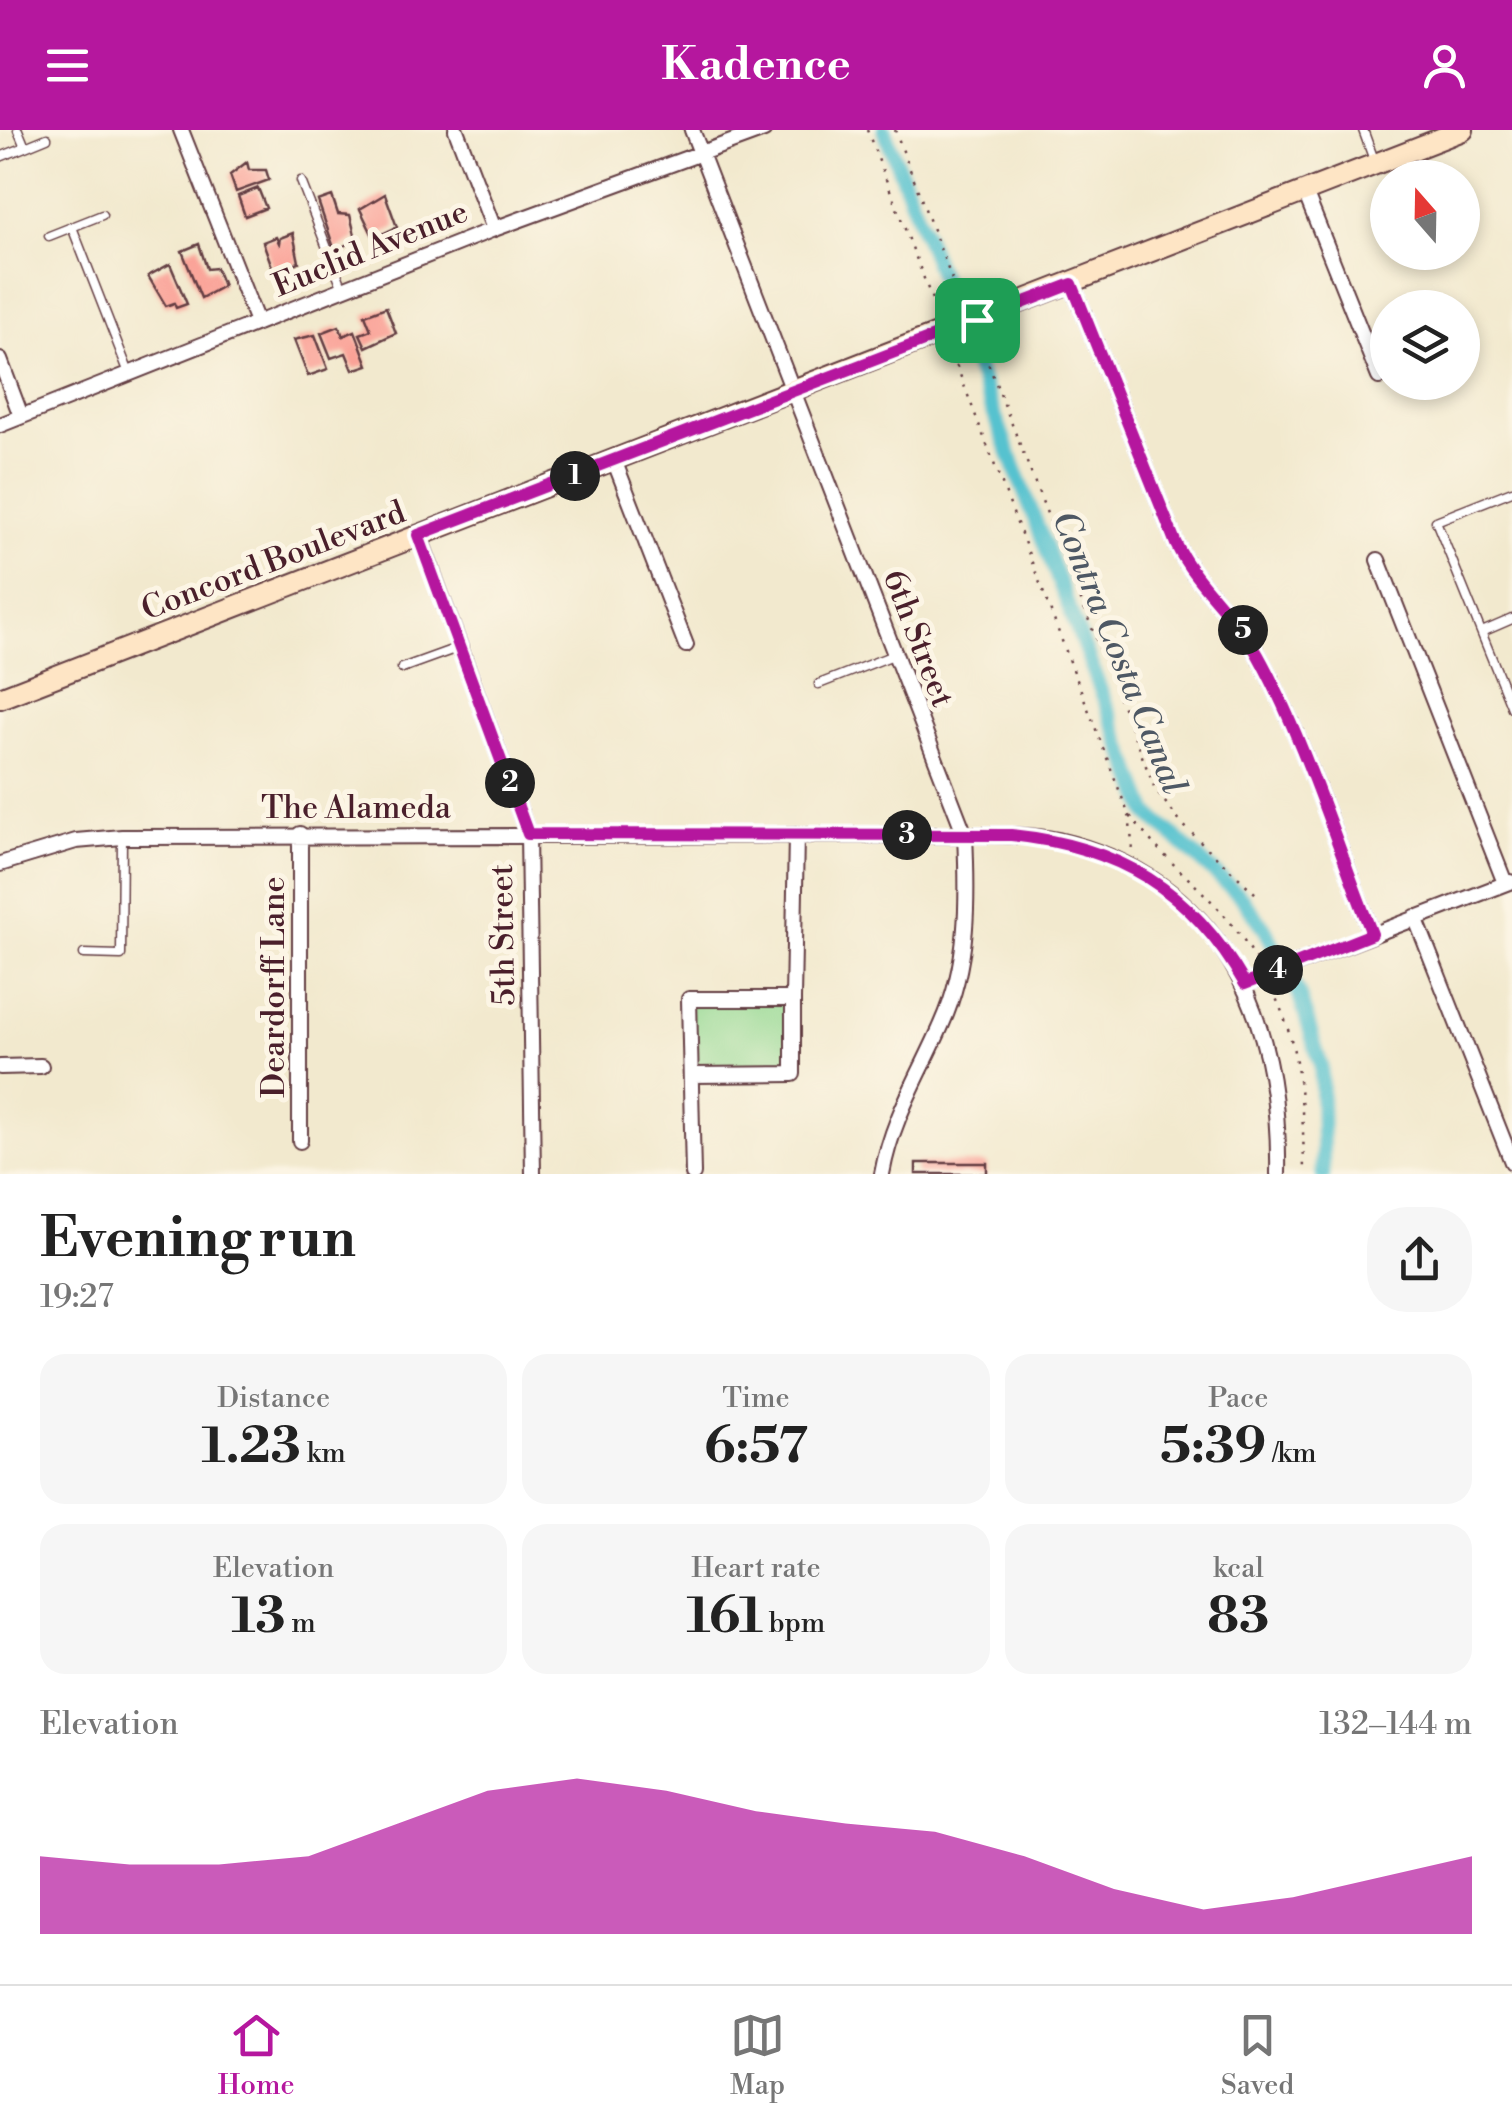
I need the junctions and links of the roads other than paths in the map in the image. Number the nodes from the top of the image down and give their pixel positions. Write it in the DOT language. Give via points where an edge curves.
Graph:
graph roads {
  1 [pos="18,130"];
  2 [pos="181,130"];
  3 [pos="456,130"];
  4 [pos="692,130"];
  5 [pos="764,130"];
  6 [pos="1363,130"];
  7 [pos="1463,130"];
  8 [pos="46,138"];
  9 [pos="25,147"];
  10 [pos="700,153"];
  11 [pos="0,156"];
  12 [pos="1374,160"];
  13 [pos="1385,160"];
  14 [pos="1370,166"];
  15 [pos="301,181"];
  16 [pos="1305,192"];
  17 [pos="102,215"];
  18 [pos="72,227"];
  19 [pos="494,228"];
  20 [pos="50,236"];
  21 [pos="1072,284"];
  22 [pos="343,289"];
  23 [pos="257,322"];
  24 [pos="1370,354"];
  25 [pos="0,360"];
  26 [pos="129,374"];
  27 [pos="794,389"];
  28 [pos="22,416"];
  29 [pos="0,425"];
  30 [pos="614,460"];
  31 [pos="1512,491"];
  32 [pos="418,535"];
  33 [pos="1378,560"];
  34 [pos="1512,620"];
  35 [pos="1482,632"];
  36 [pos="686,645"];
  37 [pos="460,646"];
  38 [pos="896,654"];
  39 [pos="402,668"];
  40 [pos="819,684"];
  41 [pos="0,698"];
  42 [pos="1512,708"];
  43 [pos="300,834"];
  44 [pos="528,834"];
  45 [pos="966,834"];
  46 [pos="796,835"];
  47 [pos="122,836"];
  48 [pos="0,864"];
  49 [pos="1509,882"];
  50 [pos="1415,917"];
  51 [pos="1372,934"];
  52 [pos="84,954"];
  53 [pos="1245,984"];
  54 [pos="793,999"];
  55 [pos="41,1066"];
  56 [pos="0,1067"];
  57 [pos="692,1075"];
  58 [pos="300,1141"];
  59 [pos="1512,1162"];
  60 [pos="533,1174"];
  61 [pos="693,1174"];
  62 [pos="882,1174"];
  63 [pos="1278,1174"];
  1 -- 9 [label="lane"];
  2 -- 23 [label="street"];
  3 -- 19 [label="street"];
  4 -- 10 [label="street, 6th Street"];
  5 -- 10 [label="street, Euclid Avenue"];
  6 -- 12 [label="lane"];
  7 -- 13 [label="street, Concord Boulevard"];
  8 -- 9 [label="lane"];
  9 -- 11 [label="lane"];
  10 -- 19 [label="street, Euclid Avenue"];
  10 -- 27 [label="street, 6th Street"];
  14 -- 16 [label="street, Concord Boulevard"];
  15 -- 22 [label="lane"];
  16 -- 21 [label="street, Concord Boulevard"];
  16 -- 24 [label="street"];
  17 -- 18 [label="lane"];
  18 -- 20 [label="lane"];
  18 -- 26 [label="lane"];
  19 -- 22 [label="street, Euclid Avenue"];
  21 -- 27 [label="street, Concord Boulevard"];
  21 -- 51 [label="street" via="1189,570 1238,623 1269,676"];
  22 -- 23 [label="street, Euclid Avenue"];
  23 -- 26 [label="street, Euclid Avenue"];
  25 -- 28 [label="street"];
  26 -- 28 [label="street, Euclid Avenue"];
  27 -- 30 [label="street, Concord Boulevard"];
  27 -- 38 [label="street, 6th Street"];
  28 -- 29 [label="street, Euclid Avenue"];
  30 -- 32 [label="street, Concord Boulevard"];
  30 -- 36 [label="street"];
  31 -- 35 [label="lane" via="1436,522"];
  32 -- 37 [label="street, 5th Street"];
  32 -- 41 [label="street, Concord Boulevard"];
  33 -- 49 [label="street"];
  34 -- 35 [label="lane"];
  35 -- 42 [label="lane"];
  37 -- 39 [label="lane"];
  37 -- 44 [label="street, 5th Street"];
  38 -- 40 [label="lane"];
  38 -- 45 [label="street, 6th Street"];
  43 -- 44 [label="street, The Alameda"];
  43 -- 47 [label="street, The Alameda"];
  43 -- 58 [label="street, Deardorff Lane"];
  44 -- 46 [label="street, The Alameda"];
  44 -- 60 [label="street, 5th Street"];
  45 -- 46 [label="street, The Alameda"];
  45 -- 53 [label="street, The Alameda" via="1055,840 1136,868 1186,908"];
  45 -- 62 [label="street, 6th Street" via="966,933 958,975 904,1099"];
  46 -- 54 [label="street"];
  47 -- 48 [label="street, The Alameda" via="76,841"];
  47 -- 52 [label="lane" via="122,955"];
  49 -- 50 [label="street"];
  50 -- 51 [label="street"];
  50 -- 59 [label="street"];
  51 -- 53 [label="street"];
  53 -- 63 [label="street, The Alameda" via="1270,1055"];
  54 -- 57 [label="street" via="793,1074"];
  54 -- 57 [label="street" via="689,999"];
  55 -- 56 [label="street"];
  57 -- 61 [label="street"];
}
